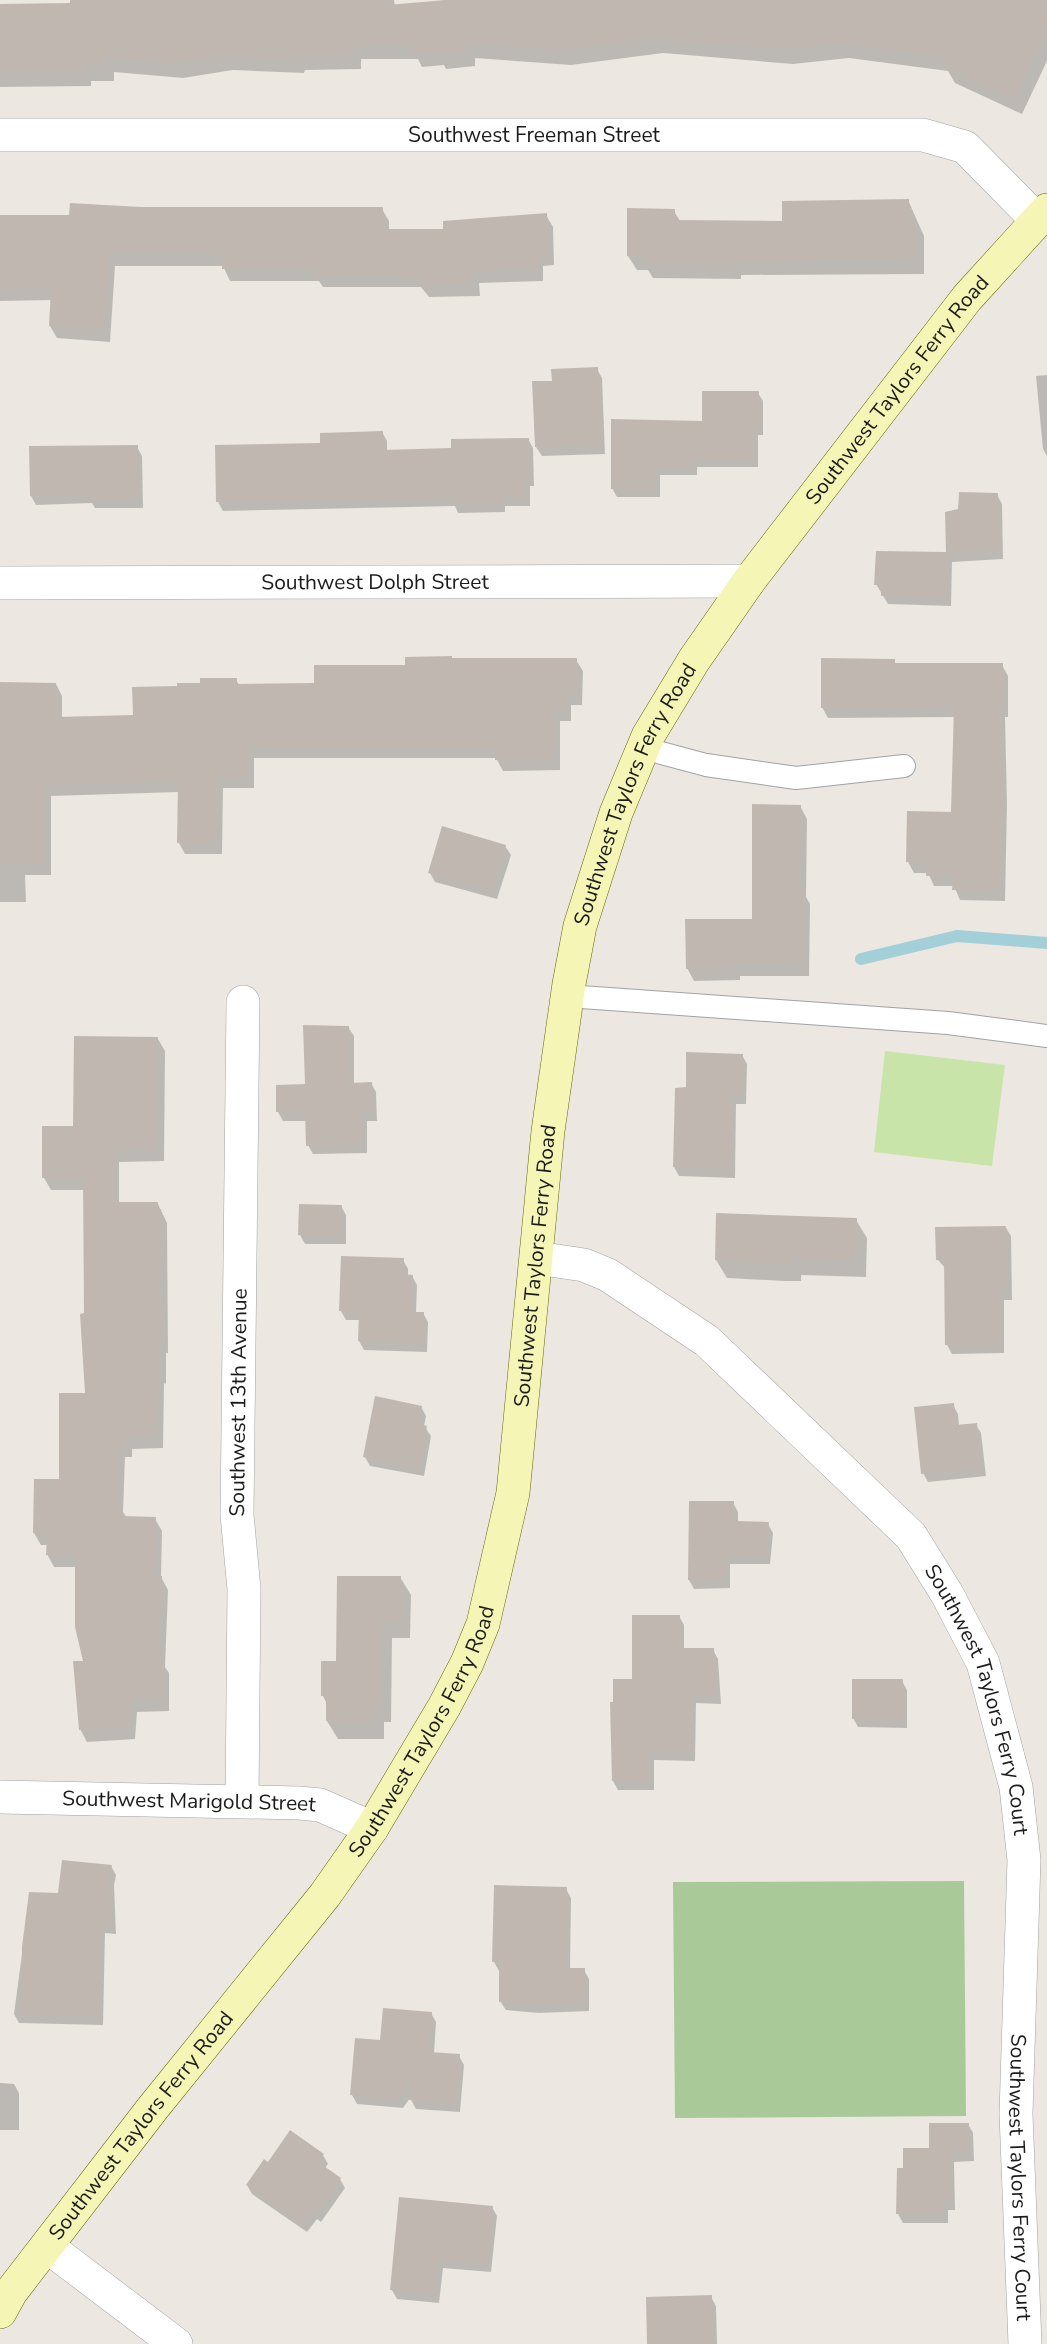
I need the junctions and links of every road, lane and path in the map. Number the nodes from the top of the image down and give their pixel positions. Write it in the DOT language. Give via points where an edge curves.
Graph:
graph roads {
  1 [pos="0,135"];
  2 [pos="1042,215"];
  3 [pos="749,581"];
  4 [pos="0,583"];
  5 [pos="643,748"];
  6 [pos="903,766"];
  7 [pos="567,996"];
  8 [pos="243,1002"];
  9 [pos="1047,1036"];
  10 [pos="537,1258"];
  11 [pos="0,1797"];
  12 [pos="242,1801"];
  13 [pos="372,1828"];
  14 [pos="48,2247"];
  15 [pos="0,2312"];
  16 [pos="176,2344"];
  17 [pos="1025,2344"];
  1 -- 2 [label="street, Southwest Freeman Street" via="922,135 965,147"];
  2 -- 3 [label="street, Southwest Taylors Ferry Road" via="968,298"];
  3 -- 4 [label="street, Southwest Dolph Street"];
  3 -- 5 [label="street, Southwest Taylors Ferry Road" via="694,660"];
  5 -- 6 [label="lane" via="706,765 796,778"];
  5 -- 7 [label="street, Southwest Taylors Ferry Road" via="594,877"];
  7 -- 9 [label="lane" via="948,1023"];
  7 -- 10 [label="street, Southwest Taylors Ferry Road" via="548,1131"];
  8 -- 12 [label="street, Southwest 13th Avenue" via="237,1515 244,1589"];
  10 -- 13 [label="street, Southwest Taylors Ferry Road" via="513,1493 483,1624 444,1707"];
  10 -- 17 [label="street, Southwest Taylors Ferry Court" via="584,1265 608,1275 707,1341 911,1536 983,1663 1016,1787 1024,1860 1016,2114"];
  11 -- 12 [label="street, Southwest Marigold Street"];
  12 -- 13 [label="street, Southwest Marigold Street" via="320,1805"];
  13 -- 14 [label="street, Southwest Taylors Ferry Road" via="325,1895 152,2109"];
  14 -- 15 [label="street, Southwest Taylors Ferry Road"];
  14 -- 16 [label="street"];
}
